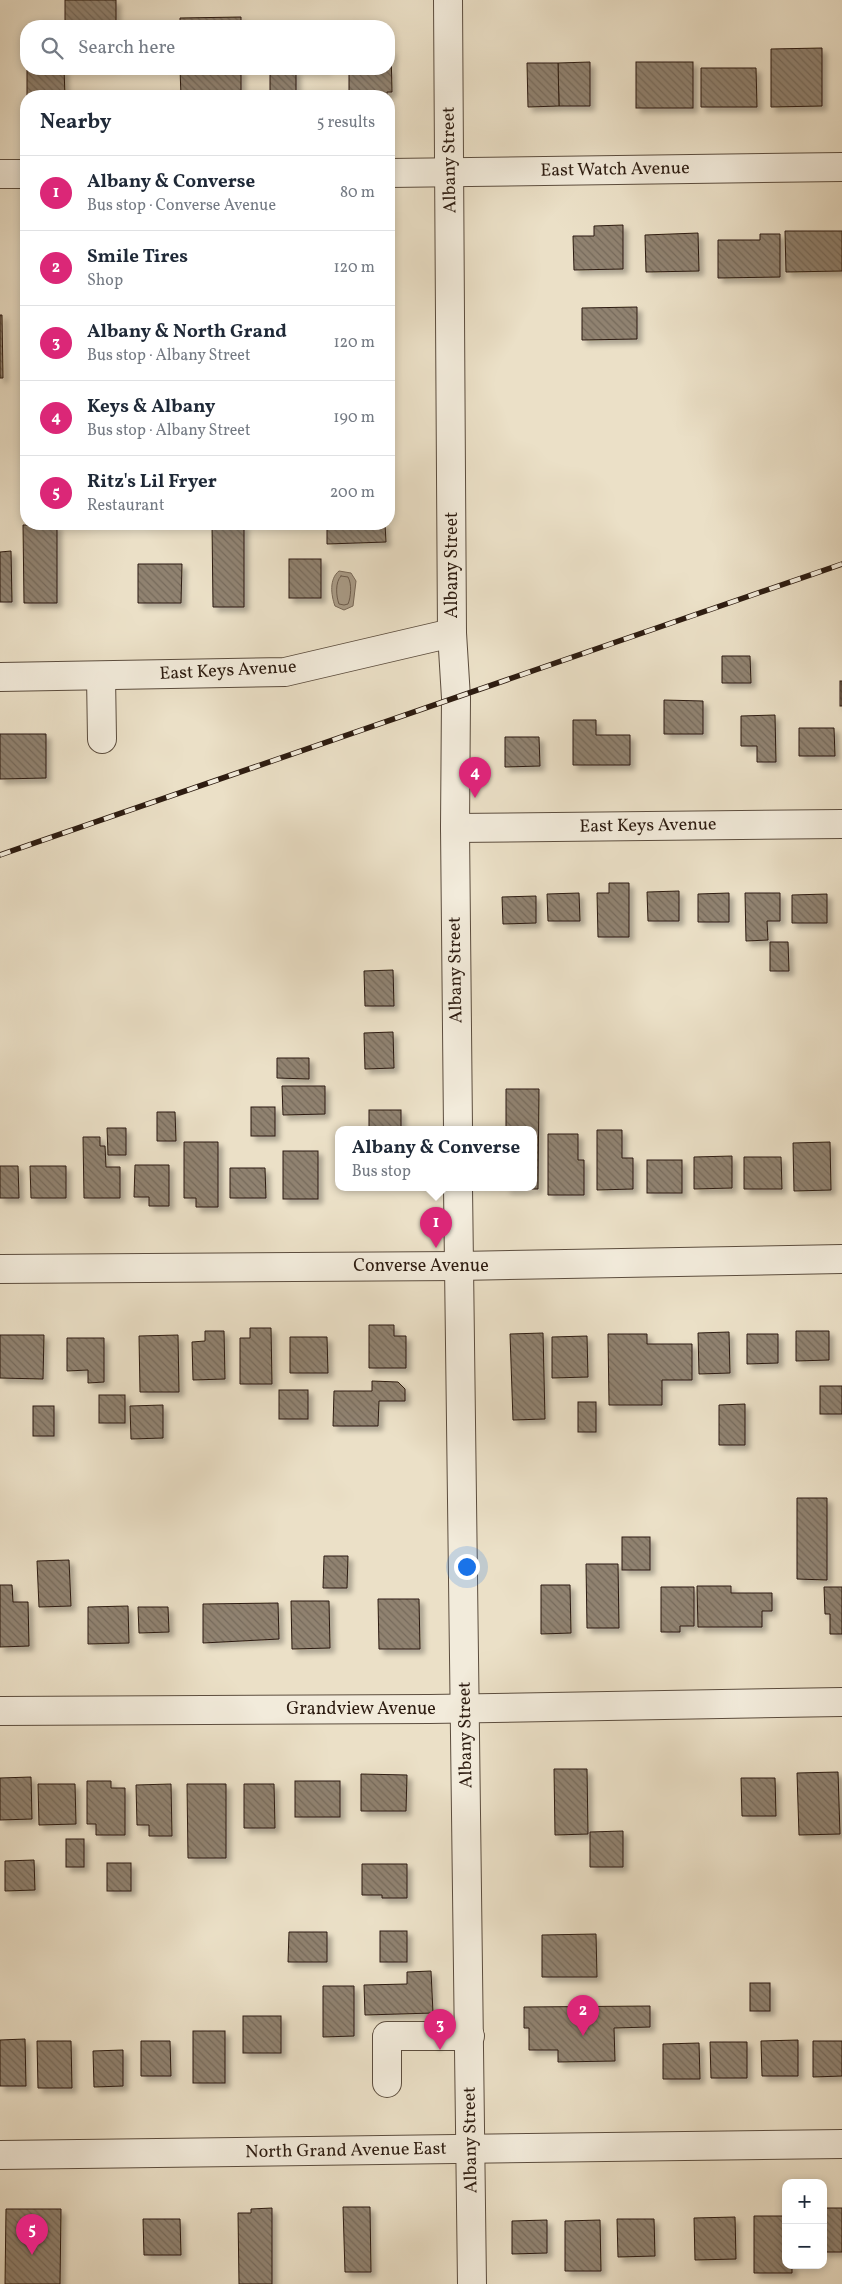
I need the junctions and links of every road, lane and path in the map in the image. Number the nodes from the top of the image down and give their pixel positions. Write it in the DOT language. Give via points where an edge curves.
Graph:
graph roads {
  1 [pos="448,0"];
  2 [pos="842,167"];
  3 [pos="450,172"];
  4 [pos="395,173"];
  5 [pos="0,174"];
  6 [pos="20,174"];
  7 [pos="452,633"];
  8 [pos="101,676"];
  9 [pos="0,677"];
  10 [pos="102,739"];
  11 [pos="842,824"];
  12 [pos="455,828"];
  13 [pos="458,1126"];
  14 [pos="458,1191"];
  15 [pos="842,1259"];
  16 [pos="460,1266"];
  17 [pos="0,1269"];
  18 [pos="842,1702"];
  19 [pos="466,1708"];
  20 [pos="0,1711"];
  21 [pos="470,2036"];
  22 [pos="387,2083"];
  23 [pos="842,2144"];
  24 [pos="471,2150"];
  25 [pos="0,2155"];
  26 [pos="472,2284"];
  1 -- 3 [label="street, Albany Street"];
  2 -- 3 [label="street, East Watch Avenue"];
  3 -- 4 [label="street, East Watch Avenue"];
  3 -- 7 [label="street, Albany Street"];
  5 -- 6 [label="street"];
  7 -- 8 [label="street, East Keys Avenue" via="285,672"];
  7 -- 12 [label="street, Albany Street" via="456,698"];
  8 -- 9 [label="street, East Keys Avenue"];
  8 -- 10 [label="street"];
  11 -- 12 [label="street, East Keys Avenue"];
  12 -- 13 [label="street, Albany Street"];
  14 -- 16 [label="street, Albany Street"];
  15 -- 16 [label="street, Converse Avenue"];
  16 -- 17 [label="street, Converse Avenue"];
  16 -- 19 [label="street, Albany Street"];
  18 -- 19 [label="street, Grandview Avenue"];
  19 -- 20 [label="street, Grandview Avenue"];
  19 -- 21 [label="street, Albany Street"];
  21 -- 22 [label="street" via="387,2036"];
  21 -- 24 [label="street, Albany Street"];
  23 -- 24 [label="street, North Grand Avenue East"];
  24 -- 25 [label="street, North Grand Avenue East"];
  24 -- 26 [label="street, Albany Street"];
}
